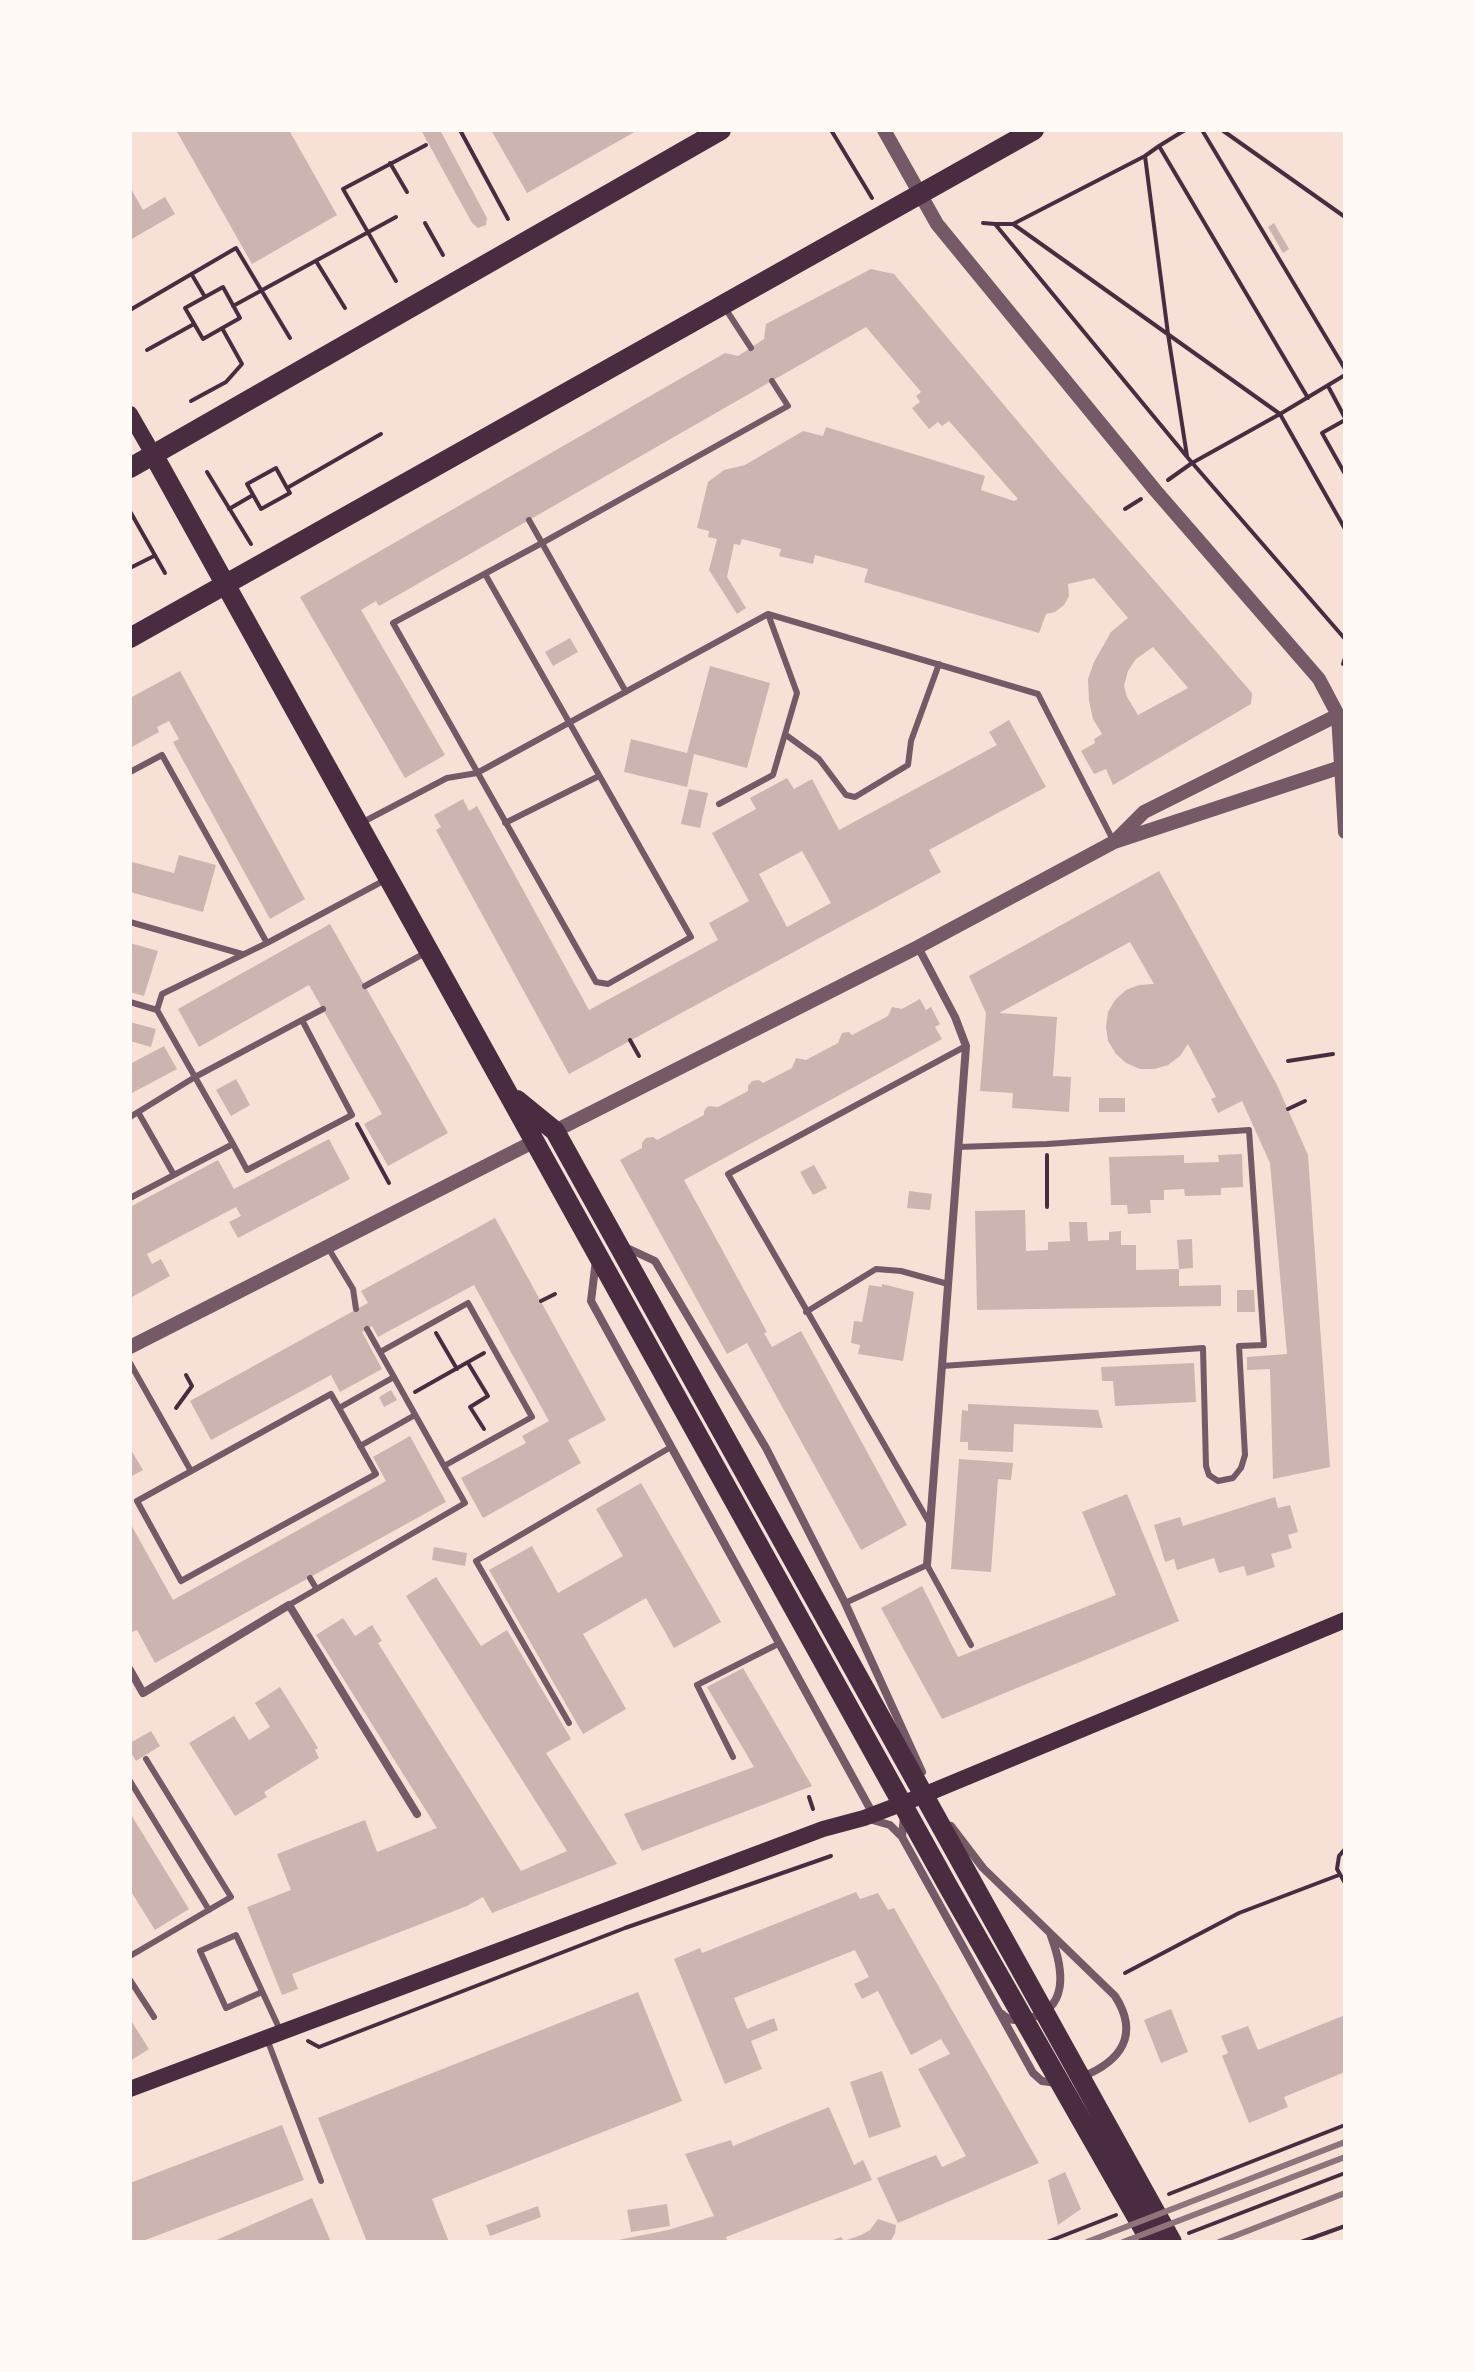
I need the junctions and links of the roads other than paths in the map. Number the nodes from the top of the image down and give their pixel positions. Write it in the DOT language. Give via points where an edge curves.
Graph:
graph roads {
  1 [pos="721,130"];
  2 [pos="884,130"];
  3 [pos="1034,130"];
  4 [pos="919,194"];
  5 [pos="723,305"];
  6 [pos="751,348"];
  7 [pos="772,381"];
  8 [pos="130,414"];
  9 [pos="153,454"];
  10 [pos="130,468"];
  11 [pos="529,520"];
  12 [pos="542,543"];
  13 [pos="485,574"];
  14 [pos="226,583"];
  15 [pos="768,614"];
  16 [pos="130,638"];
  17 [pos="939,664"];
  18 [pos="626,692"];
  19 [pos="1338,715"];
  20 [pos="569,722"];
  21 [pos="786,735"];
  22 [pos="1341,767"];
  23 [pos="130,772"];
  24 [pos="477,773"];
  25 [pos="599,776"];
  26 [pos="719,804"];
  27 [pos="505,823"];
  28 [pos="359,824"];
  29 [pos="1345,832"];
  30 [pos="1114,842"];
  31 [pos="390,877"];
  32 [pos="130,922"];
  33 [pos="267,943"];
  34 [pos="918,947"];
  35 [pos="430,950"];
  36 [pos="243,955"];
  37 [pos="365,986"];
  38 [pos="130,1002"];
  39 [pos="323,1009"];
  40 [pos="157,1010"];
  41 [pos="302,1020"];
  42 [pos="966,1046"];
  43 [pos="195,1077"];
  44 [pos="511,1095"];
  45 [pos="138,1112"];
  46 [pos="130,1117"];
  47 [pos="555,1131"];
  48 [pos="533,1142"];
  49 [pos="233,1144"];
  50 [pos="958,1147"];
  51 [pos="174,1175"];
  52 [pos="130,1198"];
  53 [pos="616,1242"];
  54 [pos="327,1246"];
  55 [pos="596,1255"];
  56 [pos="948,1284"];
  57 [pos="356,1309"];
  58 [pos="806,1312"];
  59 [pos="367,1329"];
  60 [pos="130,1347"];
  61 [pos="380,1352"];
  62 [pos="130,1363"];
  63 [pos="942,1366"];
  64 [pos="394,1377"];
  65 [pos="339,1408"];
  66 [pos="415,1415"];
  67 [pos="360,1446"];
  68 [pos="671,1447"];
  69 [pos="444,1466"];
  70 [pos="191,1471"];
  71 [pos="930,1524"];
  72 [pos="279,1527"];
  73 [pos="285,1537"];
  74 [pos="927,1565"];
  75 [pos="310,1578"];
  76 [pos="316,1588"];
  77 [pos="845,1603"];
  78 [pos="289,1605"];
  79 [pos="1345,1620"];
  80 [pos="780,1643"];
  81 [pos="971,1645"];
  82 [pos="130,1670"];
  83 [pos="133,1683"];
  84 [pos="569,1723"];
  85 [pos="733,1757"];
  86 [pos="146,1759"];
  87 [pos="130,1781"];
  88 [pos="931,1792"];
  89 [pos="914,1799"];
  90 [pos="417,1814"];
  91 [pos="869,1816"];
  92 [pos="902,1837"];
  93 [pos="209,1910"];
  94 [pos="1050,1934"];
  95 [pos="130,1956"];
  96 [pos="130,1980"];
  97 [pos="262,1992"];
  98 [pos="998,2011"];
  99 [pos="154,2017"];
  100 [pos="274,2036"];
  101 [pos="130,2089"];
  102 [pos="321,2181"];
  103 [pos="1175,2239"];
  104 [pos="1151,2242"];
  1 -- 9 [label="main road"];
  2 -- 4 [label="street"];
  3 -- 4 [label="main road"];
  4 -- 5 [label="main road"];
  4 -- 19 [label="street" via="937,224 1155,490 1319,679"];
  5 -- 6 [label="lane"];
  5 -- 14 [label="main road"];
  7 -- 12 [label="lane" via="788,406"];
  8 -- 9 [label="main road"];
  9 -- 10 [label="main road"];
  9 -- 14 [label="main road"];
  11 -- 12 [label="lane"];
  12 -- 13 [label="lane"];
  12 -- 18 [label="lane"];
  13 -- 20 [label="lane"];
  13 -- 24 [label="lane" via="393,623"];
  14 -- 16 [label="main road"];
  14 -- 28 [label="main road"];
  15 -- 17 [label="lane"];
  15 -- 18 [label="lane"];
  15 -- 21 [label="lane" via="797,693"];
  17 -- 21 [label="lane" via="911,741 908,765 855,797 846,795 819,759"];
  17 -- 30 [label="lane" via="1038,694"];
  18 -- 20 [label="lane"];
  19 -- 22 [label="street"];
  19 -- 30 [label="street" via="1144,812"];
  20 -- 24 [label="lane"];
  20 -- 25 [label="lane"];
  21 -- 26 [label="lane" via="773,775"];
  22 -- 29 [label="street"];
  22 -- 30 [label="street"];
  23 -- 33 [label="lane" via="162,755"];
  24 -- 27 [label="lane"];
  24 -- 28 [label="lane" via="447,778"];
  25 -- 27 [label="lane"];
  25 -- 27 [label="lane" via="691,937 608,984 596,982"];
  28 -- 31 [label="main road"];
  30 -- 34 [label="street"];
  31 -- 33 [label="lane"];
  31 -- 35 [label="main road"];
  32 -- 36 [label="lane"];
  33 -- 36 [label="lane"];
  34 -- 42 [label="street"];
  34 -- 47 [label="street"];
  35 -- 37 [label="lane"];
  35 -- 44 [label="main road"];
  36 -- 40 [label="lane" via="162,994"];
  38 -- 40 [label="lane"];
  39 -- 41 [label="lane"];
  40 -- 43 [label="lane"];
  41 -- 43 [label="lane"];
  41 -- 49 [label="lane" via="352,1115 247,1170"];
  42 -- 50 [label="street"];
  42 -- 58 [label="lane" via="728,1174"];
  43 -- 45 [label="lane"];
  43 -- 49 [label="lane"];
  44 -- 47 [label="main road"];
  44 -- 48 [label="main road"];
  45 -- 46 [label="lane"];
  45 -- 51 [label="lane"];
  47 -- 53 [label="main road"];
  48 -- 54 [label="street"];
  48 -- 55 [label="main road"];
  49 -- 51 [label="lane"];
  50 -- 56 [label="street"];
  50 -- 63 [label="lane" via="1249,1130 1264,1345 1239,1346 1245,1455 1233,1478 1218,1481 1206,1466 1203,1348"];
  51 -- 52 [label="lane"];
  53 -- 77 [label="street" via="657,1264 766,1448"];
  53 -- 103 [label="main road"];
  54 -- 57 [label="lane" via="353,1289"];
  54 -- 60 [label="street"];
  55 -- 68 [label="street" via="591,1301"];
  55 -- 104 [label="main road"];
  56 -- 58 [label="lane" via="876,1269"];
  56 -- 63 [label="street"];
  58 -- 71 [label="lane"];
  59 -- 61 [label="lane"];
  61 -- 64 [label="lane"];
  61 -- 69 [label="lane" via="468,1303 532,1417"];
  62 -- 70 [label="lane"];
  63 -- 71 [label="street"];
  64 -- 65 [label="lane"];
  64 -- 66 [label="lane"];
  65 -- 67 [label="lane"];
  65 -- 70 [label="lane" via="331,1394"];
  66 -- 67 [label="lane"];
  66 -- 69 [label="lane"];
  67 -- 72 [label="lane" via="376,1474"];
  68 -- 80 [label="street"];
  68 -- 84 [label="lane" via="476,1561"];
  69 -- 76 [label="lane" via="465,1503"];
  70 -- 72 [label="lane" via="137,1501 181,1581"];
  71 -- 74 [label="street"];
  72 -- 73 [label="lane"];
  74 -- 77 [label="lane"];
  74 -- 81 [label="lane"];
  75 -- 76 [label="lane"];
  76 -- 78 [label="lane"];
  77 -- 88 [label="street"];
  78 -- 83 [label="street" via="143,1693"];
  78 -- 90 [label="street"];
  79 -- 88 [label="main road"];
  80 -- 85 [label="lane" via="697,1685"];
  80 -- 91 [label="street"];
  82 -- 83 [label="street"];
  86 -- 93 [label="lane" via="231,1897"];
  87 -- 93 [label="lane"];
  88 -- 89 [label="main road"];
  88 -- 94 [label="street" via="983,1868"];
  89 -- 91 [label="main road"];
  89 -- 92 [label="street" via="905,1812"];
  91 -- 92 [label="street"];
  91 -- 100 [label="main road"];
  92 -- 98 [label="street"];
  93 -- 95 [label="lane"];
  94 -- 98 [label="street" via="1062,1981 1051,2007 1033,2018 1013,2021"];
  94 -- 98 [label="street" via="1115,1996 1126,2034 1123,2049 1081,2077 1051,2084 1033,2073"];
  96 -- 99 [label="lane"];
  97 -- 97 [label="lane" via="226,2008 200,1951 236,1935"];
  97 -- 100 [label="lane"];
  100 -- 101 [label="main road"];
  100 -- 102 [label="lane"];
}
